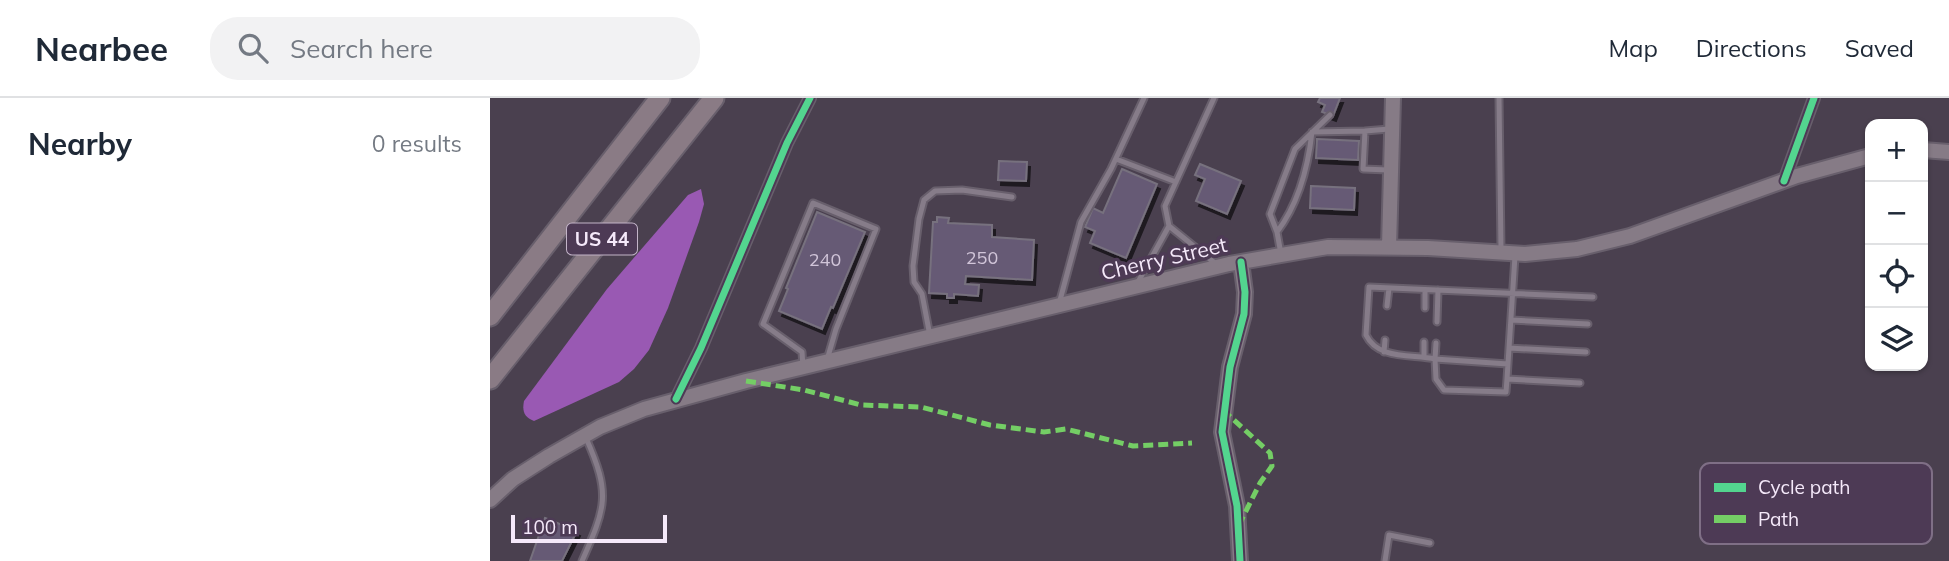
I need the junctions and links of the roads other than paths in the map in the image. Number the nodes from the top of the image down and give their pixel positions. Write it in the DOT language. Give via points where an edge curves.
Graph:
graph roads {
  1 [pos="660,98"];
  2 [pos="714,98"];
  3 [pos="810,98"];
  4 [pos="1144,98"];
  5 [pos="1214,98"];
  6 [pos="1393,98"];
  7 [pos="1499,98"];
  8 [pos="1814,98"];
  9 [pos="1330,115"];
  10 [pos="1392,129"];
  11 [pos="1365,131"];
  12 [pos="1312,132"];
  13 [pos="1928,150"];
  14 [pos="1949,152"];
  15 [pos="1865,157"];
  16 [pos="1116,159"];
  17 [pos="1391,170"];
  18 [pos="1784,181"];
  19 [pos="1176,182"];
  20 [pos="1012,197"];
  21 [pos="1169,226"];
  22 [pos="1278,232"];
  23 [pos="1389,247"];
  24 [pos="1508,253"];
  25 [pos="1281,254"];
  26 [pos="1241,262"];
  27 [pos="1220,267"];
  28 [pos="1135,287"];
  29 [pos="1389,288"];
  30 [pos="1426,290"];
  31 [pos="1438,290"];
  32 [pos="1512,292"];
  33 [pos="1593,297"];
  34 [pos="1059,306"];
  35 [pos="1387,306"];
  36 [pos="1425,308"];
  37 [pos="490,316"];
  38 [pos="1511,320"];
  39 [pos="1437,322"];
  40 [pos="1588,324"];
  41 [pos="930,336"];
  42 [pos="1385,340"];
  43 [pos="1424,342"];
  44 [pos="1436,343"];
  45 [pos="1509,348"];
  46 [pos="1384,352"];
  47 [pos="1586,352"];
  48 [pos="1424,357"];
  49 [pos="1435,359"];
  50 [pos="827,361"];
  51 [pos="1508,364"];
  52 [pos="803,367"];
  53 [pos="490,379"];
  54 [pos="1507,379"];
  55 [pos="1580,383"];
  56 [pos="676,399"];
  57 [pos="585,435"];
  58 [pos="490,500"];
  59 [pos="1430,543"];
  60 [pos="582,561"];
  61 [pos="1240,561"];
  62 [pos="1385,561"];
  1 -- 37 [label="highway, US 44"];
  2 -- 53 [label="highway, US 44"];
  3 -- 56 [label="street"];
  4 -- 16 [label="lane"];
  5 -- 19 [label="lane"];
  6 -- 10 [label="main road"];
  7 -- 24 [label="lane"];
  8 -- 18 [label="street"];
  9 -- 12 [label="lane"];
  10 -- 11 [label="lane"];
  10 -- 17 [label="main road"];
  11 -- 12 [label="lane"];
  11 -- 17 [label="lane" via="1363,169"];
  12 -- 22 [label="lane" via="1308,167"];
  12 -- 22 [label="lane" via="1295,149 1270,214"];
  13 -- 14 [label="main road"];
  15 -- 18 [label="main road, Cherry Street"];
  16 -- 19 [label="lane"];
  16 -- 34 [label="lane" via="1081,222"];
  17 -- 23 [label="main road"];
  18 -- 24 [label="main road, Cherry Street" via="1610,242 1555,252"];
  19 -- 21 [label="lane" via="1165,206"];
  20 -- 41 [label="lane" via="962,190 935,191 923,200 914,282 922,294"];
  21 -- 27 [label="lane"];
  21 -- 28 [label="lane"];
  22 -- 25 [label="lane"];
  23 -- 24 [label="main road, Cherry Street"];
  23 -- 25 [label="main road, Cherry Street" via="1328,247"];
  24 -- 32 [label="lane"];
  25 -- 26 [label="main road, Cherry Street"];
  26 -- 27 [label="main road, Cherry Street"];
  26 -- 61 [label="main road" via="1244,314 1230,367 1222,432 1237,506"];
  27 -- 28 [label="main road, Cherry Street"];
  28 -- 34 [label="main road, Cherry Street"];
  29 -- 30 [label="lane"];
  29 -- 35 [label="lane"];
  29 -- 46 [label="lane" via="1369,287 1366,335"];
  30 -- 31 [label="lane"];
  30 -- 36 [label="lane"];
  31 -- 32 [label="lane"];
  31 -- 39 [label="lane"];
  32 -- 33 [label="lane"];
  32 -- 38 [label="lane"];
  34 -- 41 [label="main road, Cherry Street"];
  38 -- 40 [label="lane"];
  38 -- 45 [label="lane"];
  41 -- 50 [label="main road, Cherry Street"];
  42 -- 46 [label="lane"];
  43 -- 48 [label="lane"];
  44 -- 49 [label="lane"];
  45 -- 47 [label="lane"];
  45 -- 51 [label="lane"];
  46 -- 48 [label="lane"];
  48 -- 49 [label="lane"];
  49 -- 51 [label="lane"];
  49 -- 54 [label="lane" via="1436,379 1444,390 1506,393"];
  50 -- 52 [label="main road, Cherry Street"];
  50 -- 52 [label="lane" via="835,329 876,229 813,204 763,324 802,352"];
  51 -- 54 [label="lane"];
  52 -- 56 [label="main road, Cherry Street"];
  54 -- 55 [label="lane"];
  56 -- 57 [label="main road, Cherry Street"];
  57 -- 58 [label="main road, Cherry Street" via="513,479"];
  57 -- 60 [label="lane" via="599,468 604,503"];
  59 -- 62 [label="lane" via="1389,535"];
}
